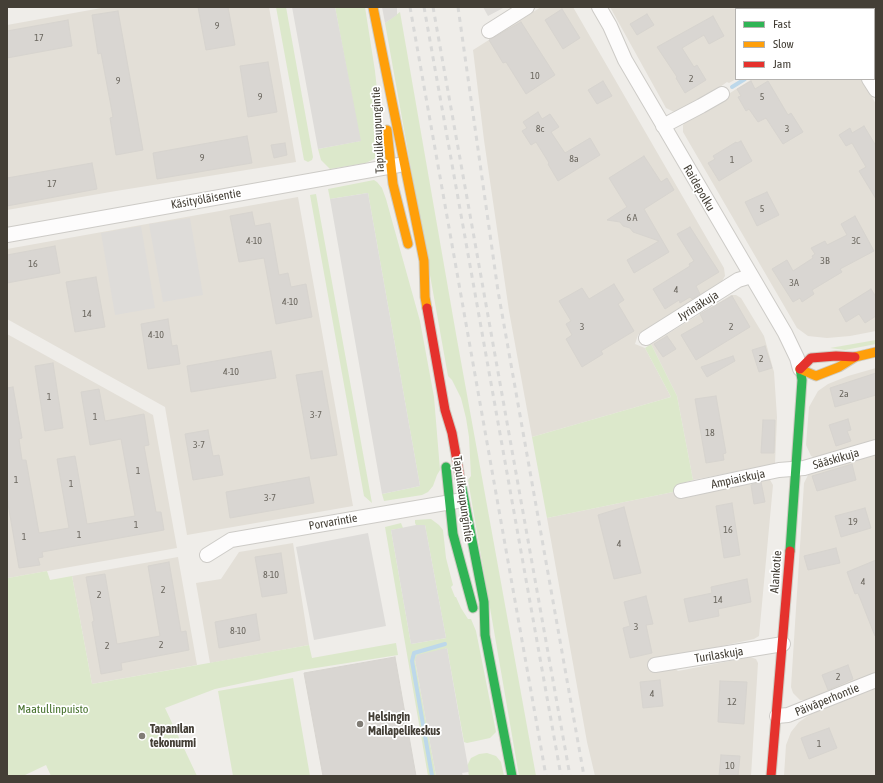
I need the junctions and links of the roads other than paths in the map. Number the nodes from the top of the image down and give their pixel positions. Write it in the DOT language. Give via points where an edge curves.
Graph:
graph roads {
  1 [pos="373,7"];
  2 [pos="527,7"];
  3 [pos="598,7"];
  4 [pos="488,31"];
  5 [pos="387,78"];
  6 [pos="870,80"];
  7 [pos="876,90"];
  8 [pos="722,94"];
  9 [pos="663,126"];
  10 [pos="405,163"];
  11 [pos="390,166"];
  12 [pos="7,235"];
  13 [pos="410,256"];
  14 [pos="415,270"];
  15 [pos="751,276"];
  16 [pos="425,297"];
  17 [pos="646,338"];
  18 [pos="876,352"];
  19 [pos="855,357"];
  20 [pos="800,369"];
  21 [pos="445,410"];
  22 [pos="443,436"];
  23 [pos="876,447"];
  24 [pos="445,456"];
  25 [pos="795,469"];
  26 [pos="681,491"];
  27 [pos="464,500"];
  28 [pos="450,502"];
  29 [pos="207,555"];
  30 [pos="485,635"];
  31 [pos="783,644"];
  32 [pos="655,665"];
  33 [pos="876,680"];
  34 [pos="777,716"];
  35 [pos="512,776"];
  36 [pos="771,776"];
  1 -- 5 [label="main road, Tapulikaupungintie"];
  2 -- 4 [label="street"];
  3 -- 9 [label="street, Raidepolku"];
  5 -- 10 [label="main road, Tapulikaupungintie"];
  5 -- 11 [label="main road, Tapulikaupungintie"];
  6 -- 7 [label="street"];
  8 -- 9 [label="street"];
  9 -- 15 [label="street, Raidepolku"];
  10 -- 11 [label="street, Käsityöläisentie"];
  10 -- 16 [label="main road, Tapulikaupungintie" via="424,261"];
  11 -- 12 [label="street, Käsityöläisentie"];
  11 -- 13 [label="main road, Tapulikaupungintie"];
  14 -- 16 [label="main road, Tapulikaupungintie"];
  15 -- 17 [label="street, Jyrinäkuja" via="738,280"];
  15 -- 20 [label="street, Raidepolku" via="785,332"];
  16 -- 21 [label="main road, Tapulikaupungintie"];
  18 -- 19 [label="main road"];
  19 -- 20 [label="main road" via="811,358"];
  19 -- 20 [label="main road" via="816,376"];
  20 -- 25 [label="main road, Alankotie" via="802,380"];
  21 -- 22 [label="main road, Tapulikaupungintie"];
  21 -- 27 [label="main road, Tapulikaupungintie" via="452,433"];
  23 -- 25 [label="street, Sääskikuja"];
  24 -- 28 [label="main road, Tapulikaupungintie"];
  25 -- 26 [label="street, Ampiaiskuja" via="779,470"];
  25 -- 31 [label="main road, Alankotie"];
  27 -- 28 [label="street, Porvarintie"];
  27 -- 30 [label="main road, Tapulikaupungintie" via="484,602"];
  28 -- 29 [label="street, Porvarintie" via="232,540"];
  28 -- 30 [label="main road, Tapulikaupungintie" via="454,534 470,598"];
  30 -- 35 [label="main road, Tapulikaupungintie"];
  31 -- 32 [label="street, Turilaskuja"];
  31 -- 34 [label="main road, Alankotie"];
  33 -- 34 [label="street, Päiväperhontie" via="788,715"];
  34 -- 36 [label="main road, Alankotie"];
}
